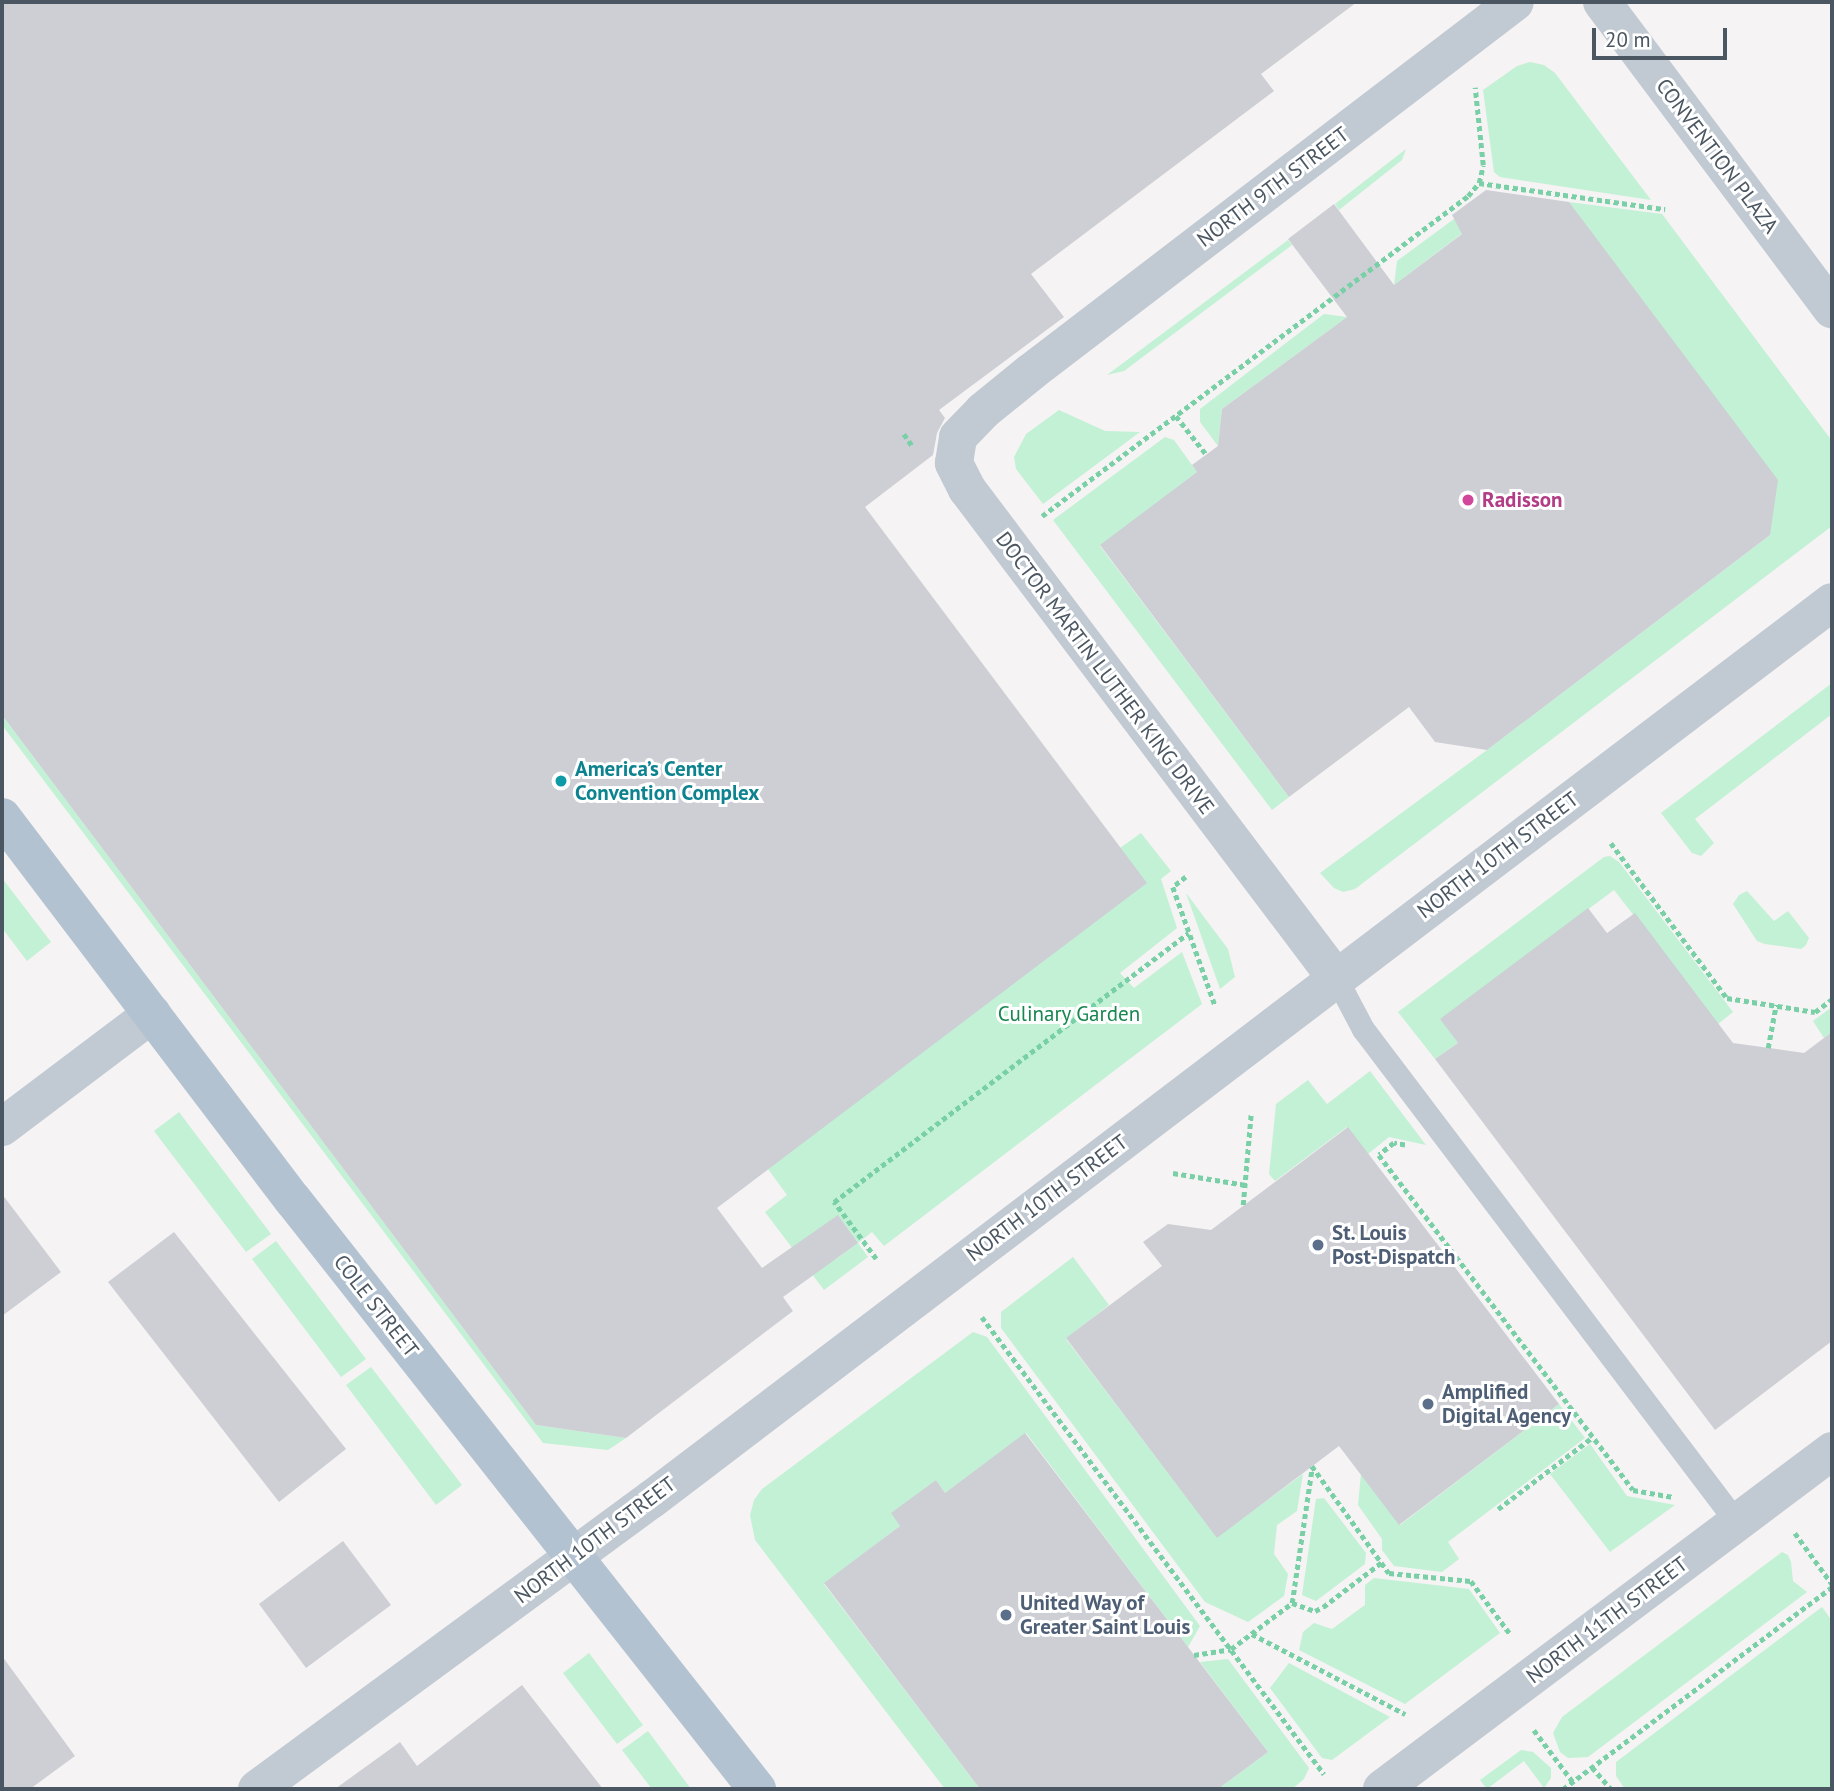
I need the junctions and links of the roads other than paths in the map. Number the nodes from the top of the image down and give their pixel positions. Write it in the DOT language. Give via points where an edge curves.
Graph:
graph roads {
  1 [pos="1515,2"];
  2 [pos="1602,2"];
  3 [pos="1832,310"];
  4 [pos="1031,372"];
  5 [pos="1832,602"];
  6 [pos="2,817"];
  7 [pos="1336,978"];
  8 [pos="152,1014"];
  9 [pos="2,1127"];
  10 [pos="1832,1451"];
  11 [pos="1737,1523"];
  12 [pos="573,1557"];
  13 [pos="257,1789"];
  14 [pos="757,1789"];
  15 [pos="1382,1789"];
  1 -- 4 [label="street, NORTH 9TH STREET"];
  2 -- 3 [label="street, CONVENTION PLAZA"];
  4 -- 7 [label="street, DOCTOR MARTIN LUTHER KING DRIVE" via="958,437 954,463 967,489"];
  5 -- 7 [label="street, NORTH 10TH STREET"];
  6 -- 8 [label="main road, COLE STREET"];
  7 -- 11 [label="lane" via="1363,1029"];
  7 -- 12 [label="street, NORTH 10TH STREET"];
  8 -- 9 [label="street"];
  8 -- 12 [label="main road, COLE STREET"];
  10 -- 11 [label="street, NORTH 11TH STREET"];
  11 -- 15 [label="street, NORTH 11TH STREET"];
  12 -- 13 [label="street, NORTH 10TH STREET"];
  12 -- 14 [label="main road, COLE STREET"];
}
